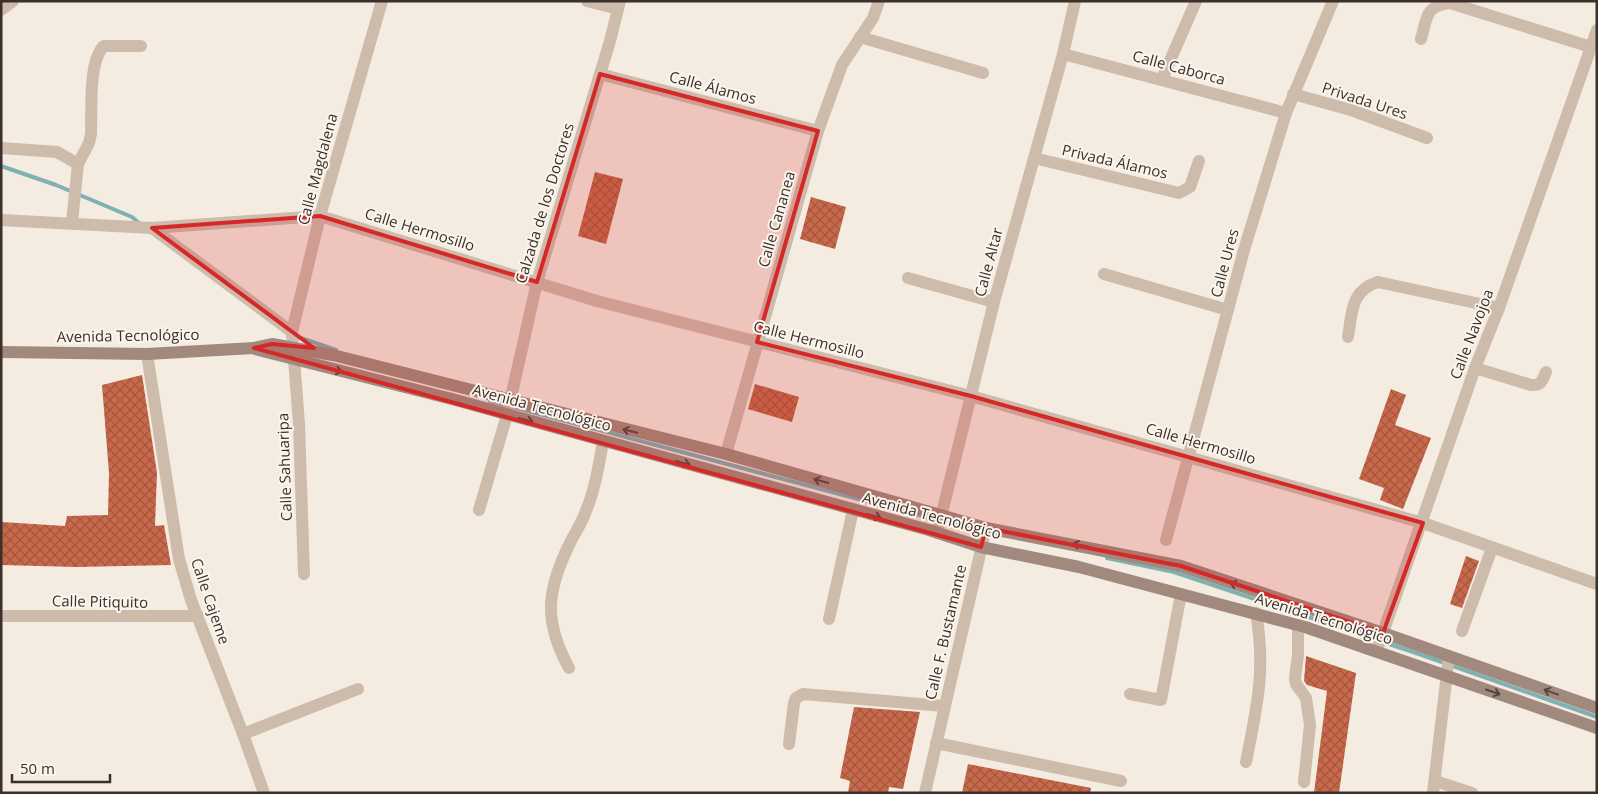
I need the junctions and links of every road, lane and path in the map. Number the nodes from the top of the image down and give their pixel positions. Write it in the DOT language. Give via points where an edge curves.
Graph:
graph roads {
  1 [pos="13,1"];
  2 [pos="382,1"];
  3 [pos="587,1"];
  4 [pos="879,1"];
  5 [pos="1075,1"];
  6 [pos="1196,1"];
  7 [pos="1333,1"];
  8 [pos="619,5"];
  9 [pos="1,10"];
  10 [pos="1597,30"];
  11 [pos="860,37"];
  12 [pos="1422,40"];
  13 [pos="141,46"];
  14 [pos="1592,53"];
  15 [pos="1063,54"];
  16 [pos="600,74"];
  17 [pos="983,74"];
  18 [pos="1162,79"];
  19 [pos="1293,94"];
  20 [pos="1286,113"];
  21 [pos="818,131"];
  22 [pos="1427,138"];
  23 [pos="1,148"];
  24 [pos="1034,158"];
  25 [pos="1199,161"];
  26 [pos="78,164"];
  27 [pos="320,216"];
  28 [pos="1,220"];
  29 [pos="72,222"];
  30 [pos="152,228"];
  31 [pos="1104,274"];
  32 [pos="908,278"];
  33 [pos="537,282"];
  34 [pos="994,302"];
  35 [pos="1499,308"];
  36 [pos="1228,310"];
  37 [pos="292,332"];
  38 [pos="1348,337"];
  39 [pos="758,342"];
  40 [pos="1,352"];
  41 [pos="147,354"];
  42 [pos="300,354"];
  43 [pos="1475,368"];
  44 [pos="1546,372"];
  45 [pos="437,389"];
  46 [pos="971,396"];
  47 [pos="510,401"];
  48 [pos="507,415"];
  49 [pos="603,441"];
  50 [pos="726,454"];
  51 [pos="1190,457"];
  52 [pos="479,510"];
  53 [pos="853,510"];
  54 [pos="941,516"];
  55 [pos="1422,523"];
  56 [pos="986,528"];
  57 [pos="937,533"];
  58 [pos="1166,540"];
  59 [pos="981,547"];
  60 [pos="1492,548"];
  61 [pos="304,574"];
  62 [pos="1597,584"];
  63 [pos="1181,594"];
  64 [pos="1256,613"];
  65 [pos="1,616"];
  66 [pos="198,616"];
  67 [pos="829,619"];
  68 [pos="1298,625"];
  69 [pos="1462,631"];
  70 [pos="1383,633"];
  71 [pos="1377,650"];
  72 [pos="1449,656"];
  73 [pos="569,668"];
  74 [pos="1447,676"];
  75 [pos="358,689"];
  76 [pos="1130,694"];
  77 [pos="944,706"];
  78 [pos="1597,708"];
  79 [pos="1597,728"];
  80 [pos="243,734"];
  81 [pos="936,743"];
  82 [pos="788,744"];
  83 [pos="1246,762"];
  84 [pos="1121,781"];
  85 [pos="1304,782"];
  86 [pos="1434,787"];
  87 [pos="264,793"];
  88 [pos="925,793"];
  89 [pos="1472,793"];
  1 -- 9 [label="street"];
  2 -- 27 [label="street, Calle Magdalena"];
  3 -- 8 [label="street"];
  4 -- 11 [label="street, Calle Cananea"];
  5 -- 15 [label="street, Calle Altar"];
  6 -- 18 [label="street"];
  7 -- 19 [label="street, Calle Ures"];
  8 -- 16 [label="street, Calzada de los Doctores"];
  10 -- 14 [label="street, Calle Navojoa"];
  11 -- 17 [label="street"];
  11 -- 21 [label="street, Calle Cananea" via="842,64"];
  12 -- 14 [label="street" via="1429,11 1439,4 1450,3"];
  13 -- 26 [label="street" via="104,46 99,50 94,72 89,143"];
  14 -- 35 [label="street, Calle Navojoa"];
  15 -- 18 [label="street, Calle Caborca"];
  15 -- 24 [label="street, Calle Altar"];
  16 -- 21 [label="street, Calle Álamos"];
  16 -- 33 [label="street, Calzada de los Doctores"];
  18 -- 20 [label="street, Calle Caborca"];
  19 -- 20 [label="street, Calle Ures"];
  19 -- 22 [label="street, Privada Ures" via="1352,110"];
  20 -- 36 [label="street, Calle Ures"];
  21 -- 39 [label="street, Calle Cananea"];
  23 -- 26 [label="street" via="57,152"];
  24 -- 25 [label="street, Privada Álamos" via="1179,193 1190,187"];
  24 -- 34 [label="street, Calle Altar"];
  26 -- 29 [label="street"];
  27 -- 30 [label="street, Calle Hermosillo"];
  27 -- 33 [label="street, Calle Hermosillo"];
  27 -- 37 [label="street, Calle Magdalena"];
  28 -- 29 [label="street, Calle Hermosillo"];
  29 -- 30 [label="street, Calle Hermosillo"];
  30 -- 37 [label="street"];
  31 -- 36 [label="street"];
  32 -- 34 [label="street"];
  33 -- 39 [label="street, Calle Hermosillo" via="597,301"];
  33 -- 47 [label="street, Calzada de los Doctores"];
  34 -- 46 [label="street, Calle Altar"];
  35 -- 38 [label="street" via="1378,282 1367,285 1358,293"];
  35 -- 43 [label="street, Calle Navojoa"];
  36 -- 51 [label="street, Calle Ures"];
  37 -- 42 [label="street, Calle Magdalena"];
  39 -- 46 [label="street, Calle Hermosillo"];
  39 -- 50 [label="street, Calle Cananea"];
  40 -- 41 [label="main road, Avenida Tecnológico"];
  41 -- 42 [label="main road, Avenida Tecnológico" via="254,348"];
  41 -- 66 [label="street, Calle Cajeme" via="179,559"];
  42 -- 45 [label="main road, Avenida Tecnológico"];
  42 -- 61 [label="street, Calle Sahuaripa"];
  43 -- 44 [label="street" via="1538,386"];
  43 -- 55 [label="street, Calle Navojoa"];
  45 -- 47 [label="main road, Avenida Tecnológico"];
  45 -- 48 [label="main road, Avenida Tecnológico"];
  46 -- 51 [label="street, Calle Hermosillo"];
  46 -- 54 [label="street, Calle Altar"];
  47 -- 48 [label="street, Calzada de los Doctores"];
  50 -- 47 [label="main road, Avenida Tecnológico, one-way"];
  48 -- 49 [label="main road, Avenida Tecnológico, one-way"];
  48 -- 52 [label="street, Calzada de los Doctores"];
  49 -- 53 [label="main road, Avenida Tecnológico, one-way"];
  49 -- 73 [label="street" via="586,513 562,558 552,590 552,623 559,649"];
  54 -- 50 [label="main road, Avenida Tecnológico, one-way"];
  51 -- 55 [label="street, Calle Hermosillo"];
  51 -- 58 [label="street, Calle Ures"];
  53 -- 57 [label="main road, Avenida Tecnológico, one-way"];
  53 -- 67 [label="street"];
  54 -- 56 [label="main road, Avenida Tecnológico"];
  54 -- 57 [label="street, Calle Altar"];
  55 -- 60 [label="street, Calle Hermosillo"];
  55 -- 70 [label="street, Calle Navojoa"];
  56 -- 59 [label="street, Calle F. Bustamante"];
  70 -- 56 [label="main road, Avenida Tecnológico, one-way" via="1181,566"];
  57 -- 59 [label="main road, Avenida Tecnológico"];
  59 -- 63 [label="main road, Avenida Tecnológico" via="1079,567"];
  59 -- 77 [label="street, Calle F. Bustamante"];
  60 -- 62 [label="street, Calle Hermosillo"];
  60 -- 69 [label="street"];
  63 -- 64 [label="main road, Avenida Tecnológico"];
  63 -- 76 [label="street" via="1162,700"];
  64 -- 68 [label="main road, Avenida Tecnológico"];
  64 -- 83 [label="street" via="1262,656 1260,688"];
  65 -- 66 [label="street, Calle Pitiquito"];
  66 -- 80 [label="street, Calle Cajeme"];
  68 -- 71 [label="main road, Avenida Tecnológico"];
  68 -- 85 [label="street" via="1295,678 1306,698 1310,725"];
  70 -- 71 [label="street, Calle Navojoa"];
  70 -- 72 [label="main road, Avenida Tecnológico"];
  71 -- 74 [label="main road, Avenida Tecnológico"];
  72 -- 74 [label="street"];
  78 -- 72 [label="main road, Avenida Tecnológico, one-way"];
  74 -- 79 [label="main road, Avenida Tecnológico, one-way"];
  74 -- 86 [label="street"];
  75 -- 80 [label="street"];
  77 -- 81 [label="street, Calle F. Bustamante"];
  77 -- 82 [label="street" via="803,694 794,703"];
  80 -- 87 [label="street, Calle Cajeme"];
  81 -- 84 [label="street"];
  81 -- 88 [label="street, Calle F. Bustamante"];
  86 -- 89 [label="street"];
}
